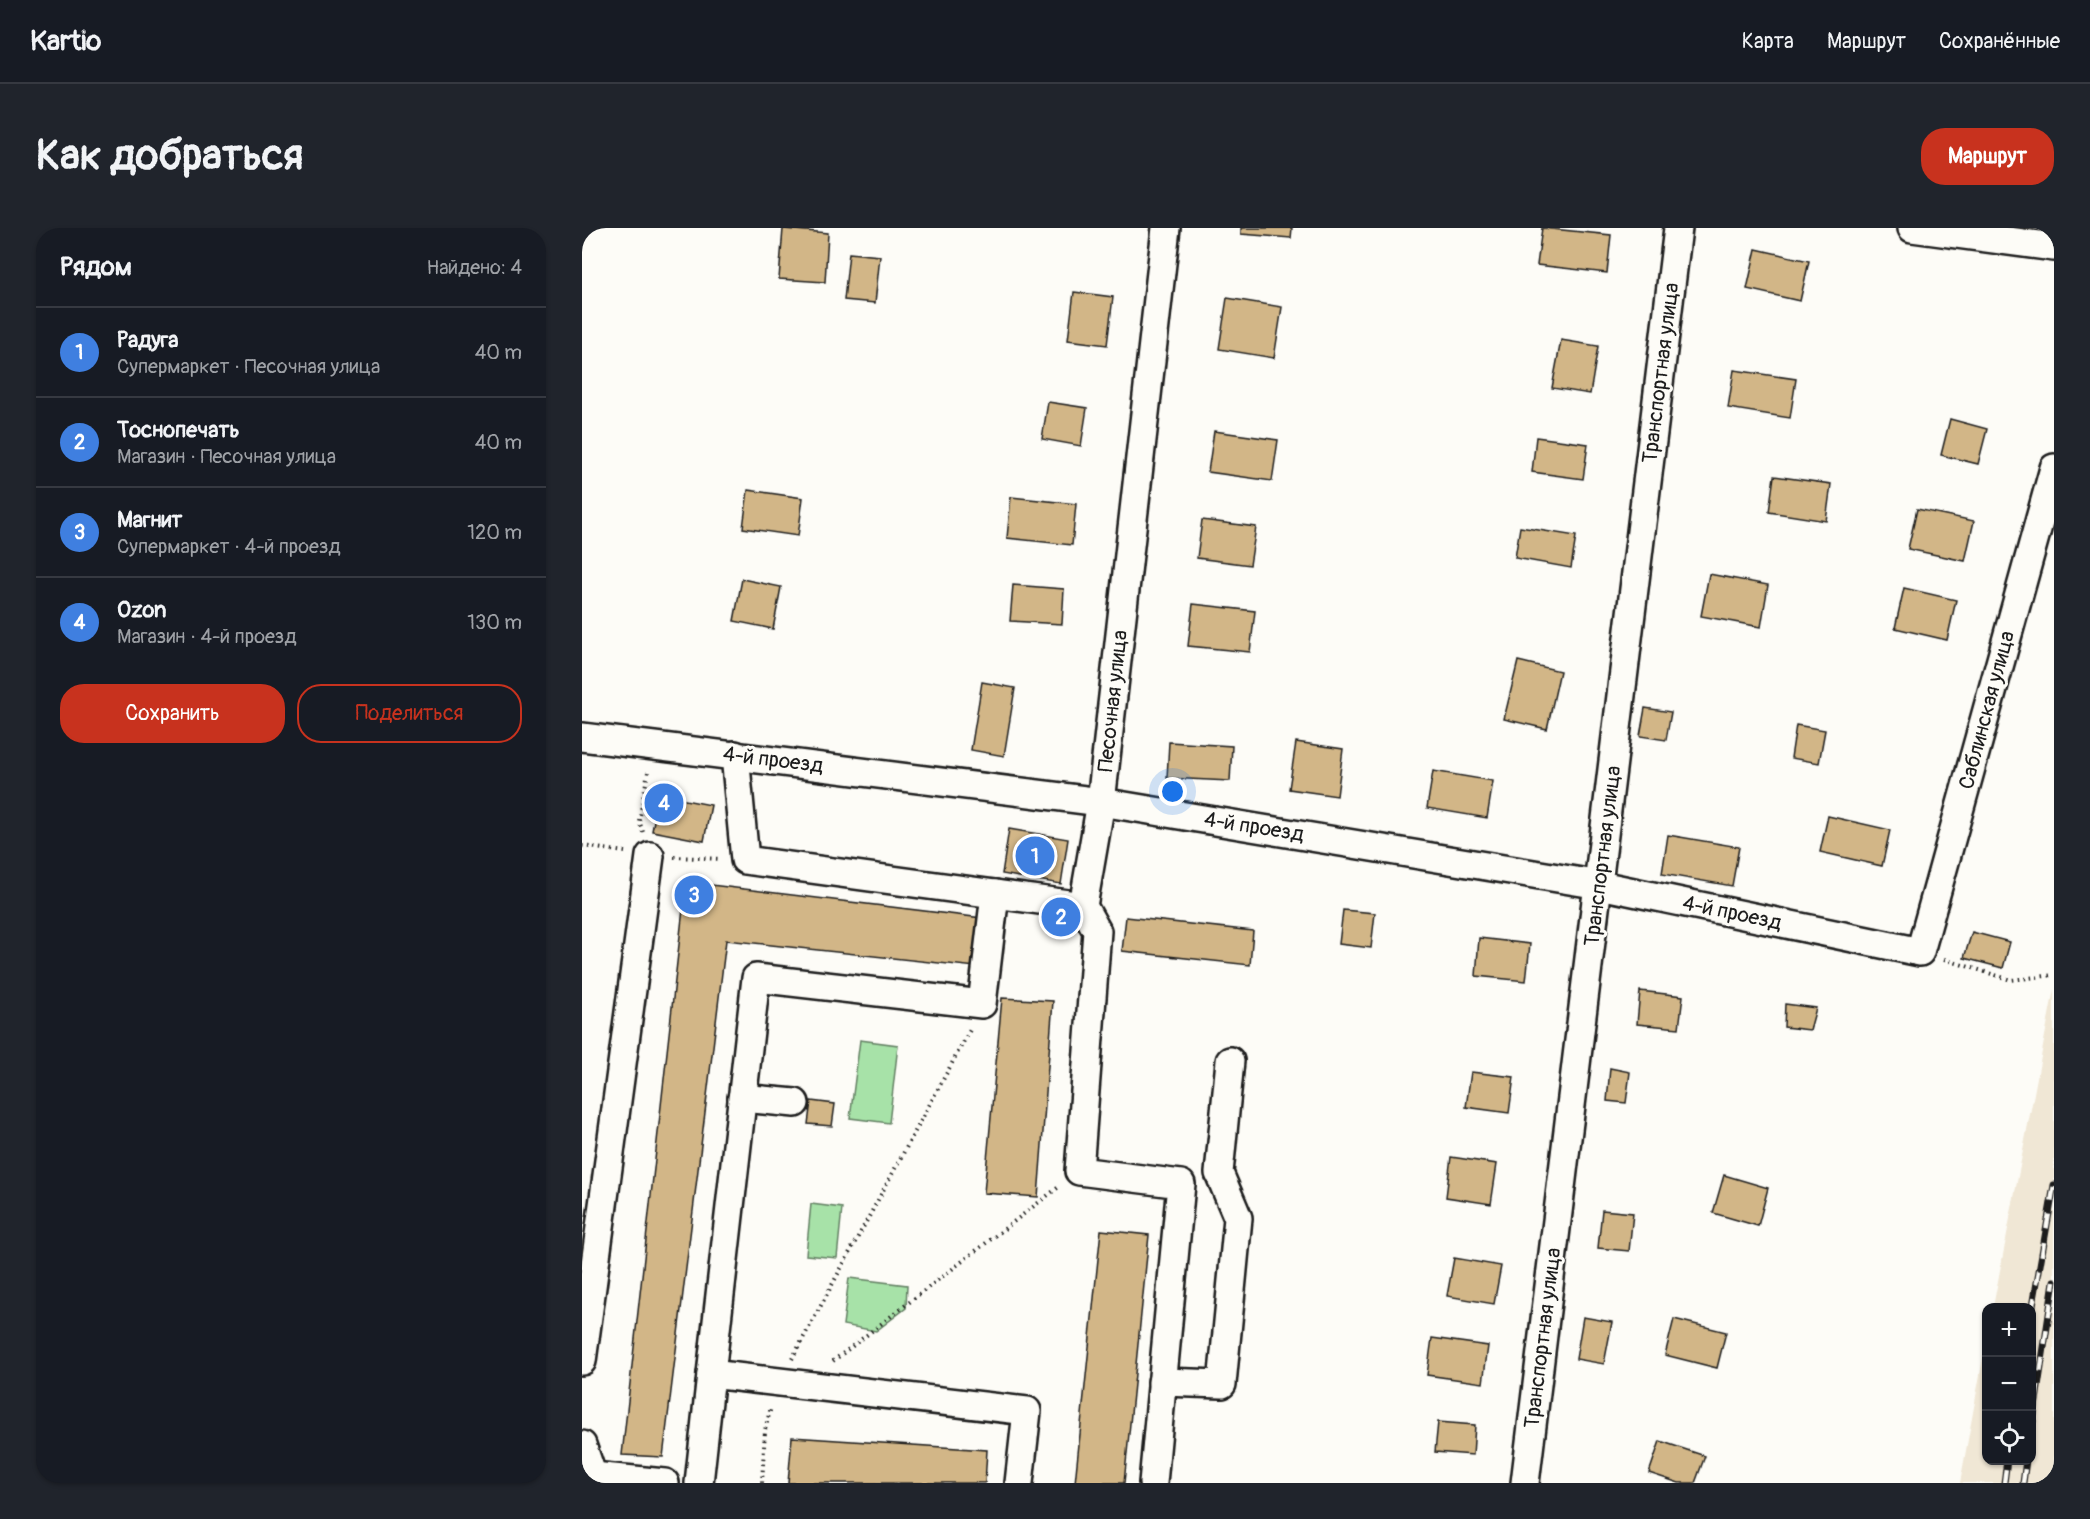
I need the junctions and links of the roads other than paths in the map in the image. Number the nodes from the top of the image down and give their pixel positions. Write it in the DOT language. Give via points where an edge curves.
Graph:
graph roads {
  1 [pos="1166,228"];
  2 [pos="1678,228"];
  3 [pos="1911,228"];
  4 [pos="2054,247"];
  5 [pos="2054,468"];
  6 [pos="582,737"];
  7 [pos="735,755"];
  8 [pos="1101,802"];
  9 [pos="650,856"];
  10 [pos="1600,885"];
  11 [pos="995,894"];
  12 [pos="1083,906"];
  13 [pos="1920,952"];
  14 [pos="1230,1061"];
  15 [pos="742,1098"];
  16 [pos="795,1103"];
  17 [pos="1181,1184"];
  18 [pos="1229,1196"];
  19 [pos="582,1361"];
  20 [pos="711,1374"];
  21 [pos="1162,1382"];
  22 [pos="582,1445"];
  23 [pos="588,1478"];
  24 [pos="665,1483"];
  25 [pos="699,1483"];
  26 [pos="1019,1483"];
  27 [pos="1153,1483"];
  28 [pos="1525,1483"];
  1 -- 8 [label="street, Песочная улица"];
  2 -- 10 [label="street, Транспортная улица"];
  3 -- 4 [label="street"];
  5 -- 13 [label="street, Саблинская улица"];
  6 -- 7 [label="street, 4-й проезд"];
  7 -- 8 [label="street, 4-й проезд"];
  7 -- 11 [label="street" via="745,861"];
  8 -- 10 [label="street, 4-й проезд"];
  8 -- 12 [label="street, Песочная улица"];
  9 -- 19 [label="street"];
  10 -- 13 [label="street, 4-й проезд"];
  10 -- 28 [label="street, Транспортная улица"];
  11 -- 12 [label="street"];
  11 -- 15 [label="street" via="982,1004 756,978"];
  12 -- 17 [label="street" via="1097,931 1071,1177"];
  14 -- 18 [label="street" via="1219,1173"];
  15 -- 16 [label="street"];
  15 -- 20 [label="street"];
  17 -- 18 [label="street"];
  17 -- 21 [label="street"];
  18 -- 21 [label="street" via="1238,1218 1222,1384"];
  20 -- 25 [label="street"];
  20 -- 26 [label="street" via="1027,1411"];
  21 -- 27 [label="street"];
  22 -- 23 [label="street"];
  23 -- 24 [label="street"];
}
